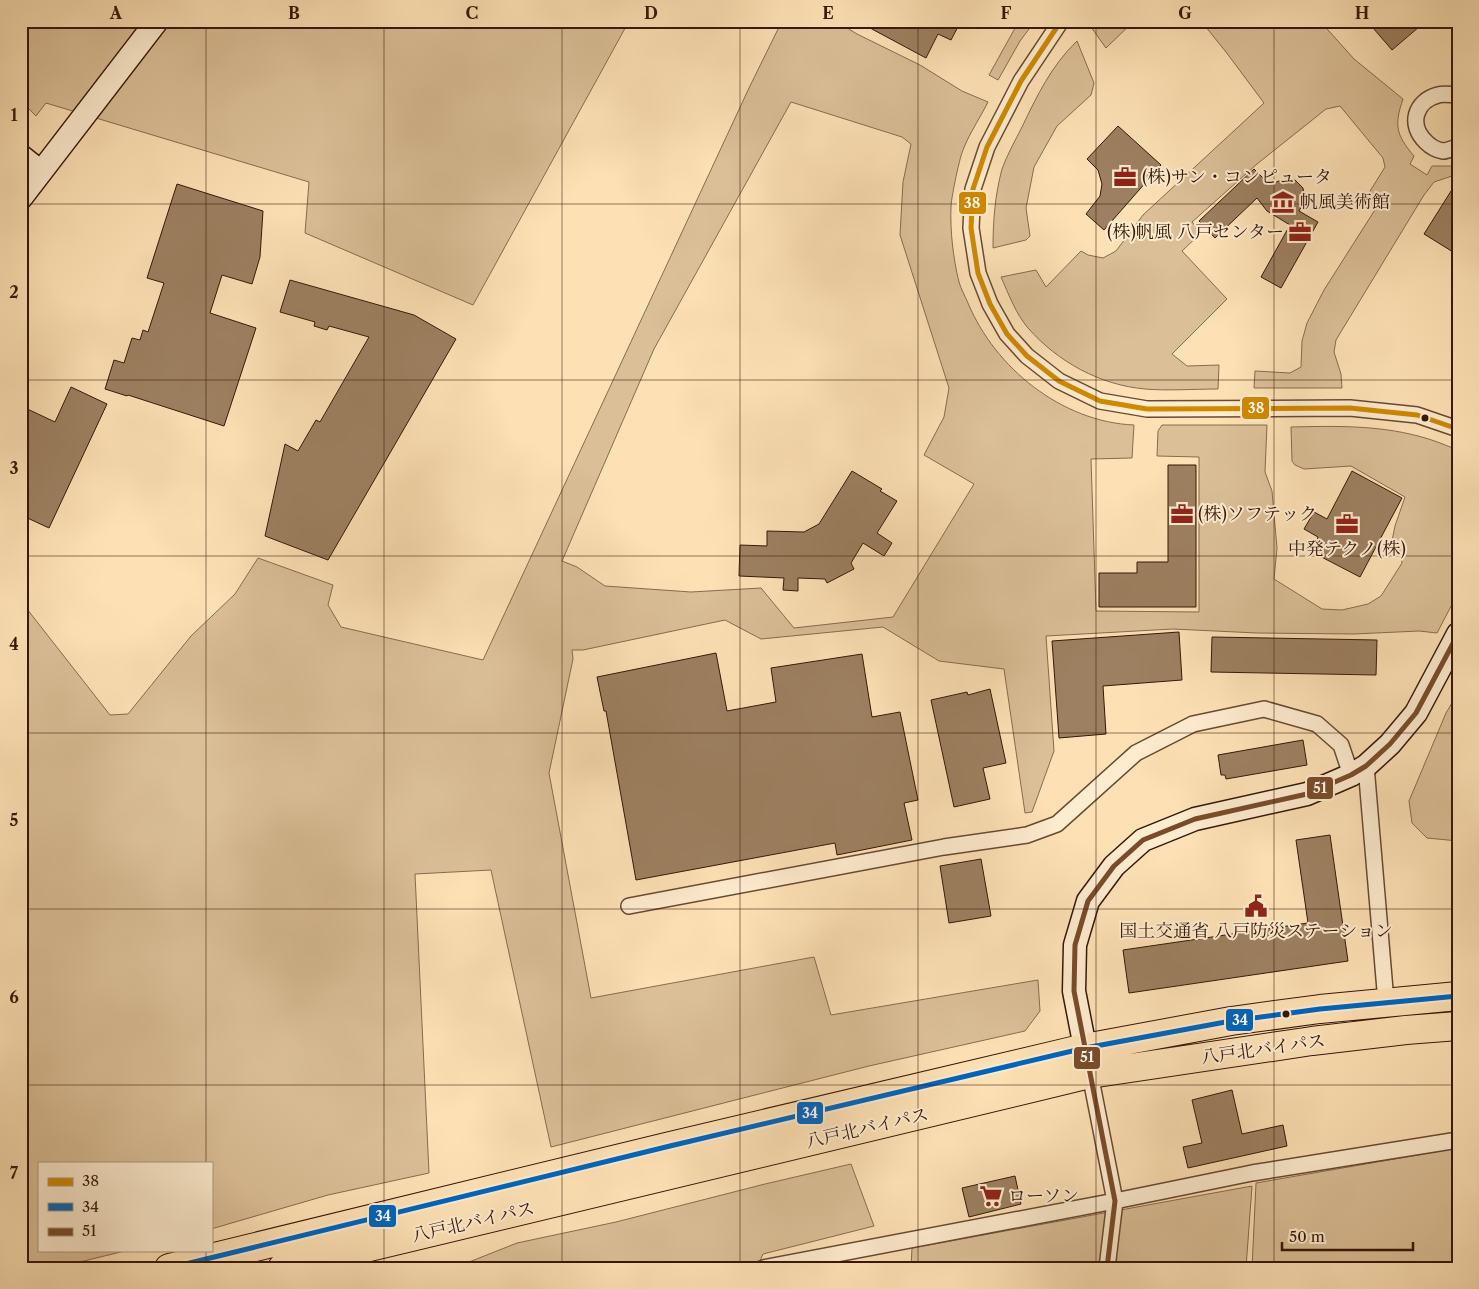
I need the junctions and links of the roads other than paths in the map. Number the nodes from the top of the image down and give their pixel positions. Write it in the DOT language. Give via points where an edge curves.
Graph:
graph roads {
  1 [pos="157,21"];
  2 [pos="1061,21"];
  3 [pos="1458,95"];
  4 [pos="1458,147"];
  5 [pos="21,156"];
  6 [pos="41,172"];
  7 [pos="21,198"];
  8 [pos="1458,429"];
  9 [pos="1458,634"];
  10 [pos="1359,771"];
  11 [pos="629,906"];
  12 [pos="1458,996"];
  13 [pos="1386,1002"];
  14 [pos="1458,1026"];
  15 [pos="1085,1048"];
  16 [pos="1090,1074"];
  17 [pos="1458,1140"];
  18 [pos="1115,1201"];
  19 [pos="169,1268"];
  20 [pos="282,1268"];
  21 [pos="762,1268"];
  22 [pos="1107,1268"];
  1 -- 6 [label="street"];
  2 -- 8 [label="street" via="1021,81 988,147 973,189 971,228 978,273 1007,334 1027,356 1059,381 1100,401 1147,409 1350,408 1417,415"];
  3 -- 4 [label="street" via="1440,94 1426,100 1418,110 1414,125 1419,136 1431,147 1443,151"];
  5 -- 6 [label="street"];
  6 -- 7 [label="street"];
  9 -- 10 [label="street" via="1416,713 1390,744"];
  10 -- 11 [label="street" via="1340,745 1317,724 1264,709 1193,724 1136,753 1057,824 1027,835 944,847"];
  10 -- 13 [label="street"];
  10 -- 15 [label="street" via="1307,794 1195,819 1143,840 1114,866 1088,901 1075,945 1074,991"];
  12 -- 13 [label="highway, 八戸北バイパス"];
  13 -- 15 [label="highway, 八戸北バイパス" via="1231,1021"];
  14 -- 16 [label="highway, 八戸北バイパス" via="1312,1041"];
  15 -- 16 [label="street"];
  15 -- 19 [label="highway, 八戸北バイパス"];
  16 -- 18 [label="street"];
  16 -- 20 [label="highway, 八戸北バイパス"];
  17 -- 18 [label="street" via="1252,1173"];
  18 -- 21 [label="street"];
  18 -- 22 [label="street"];
}
